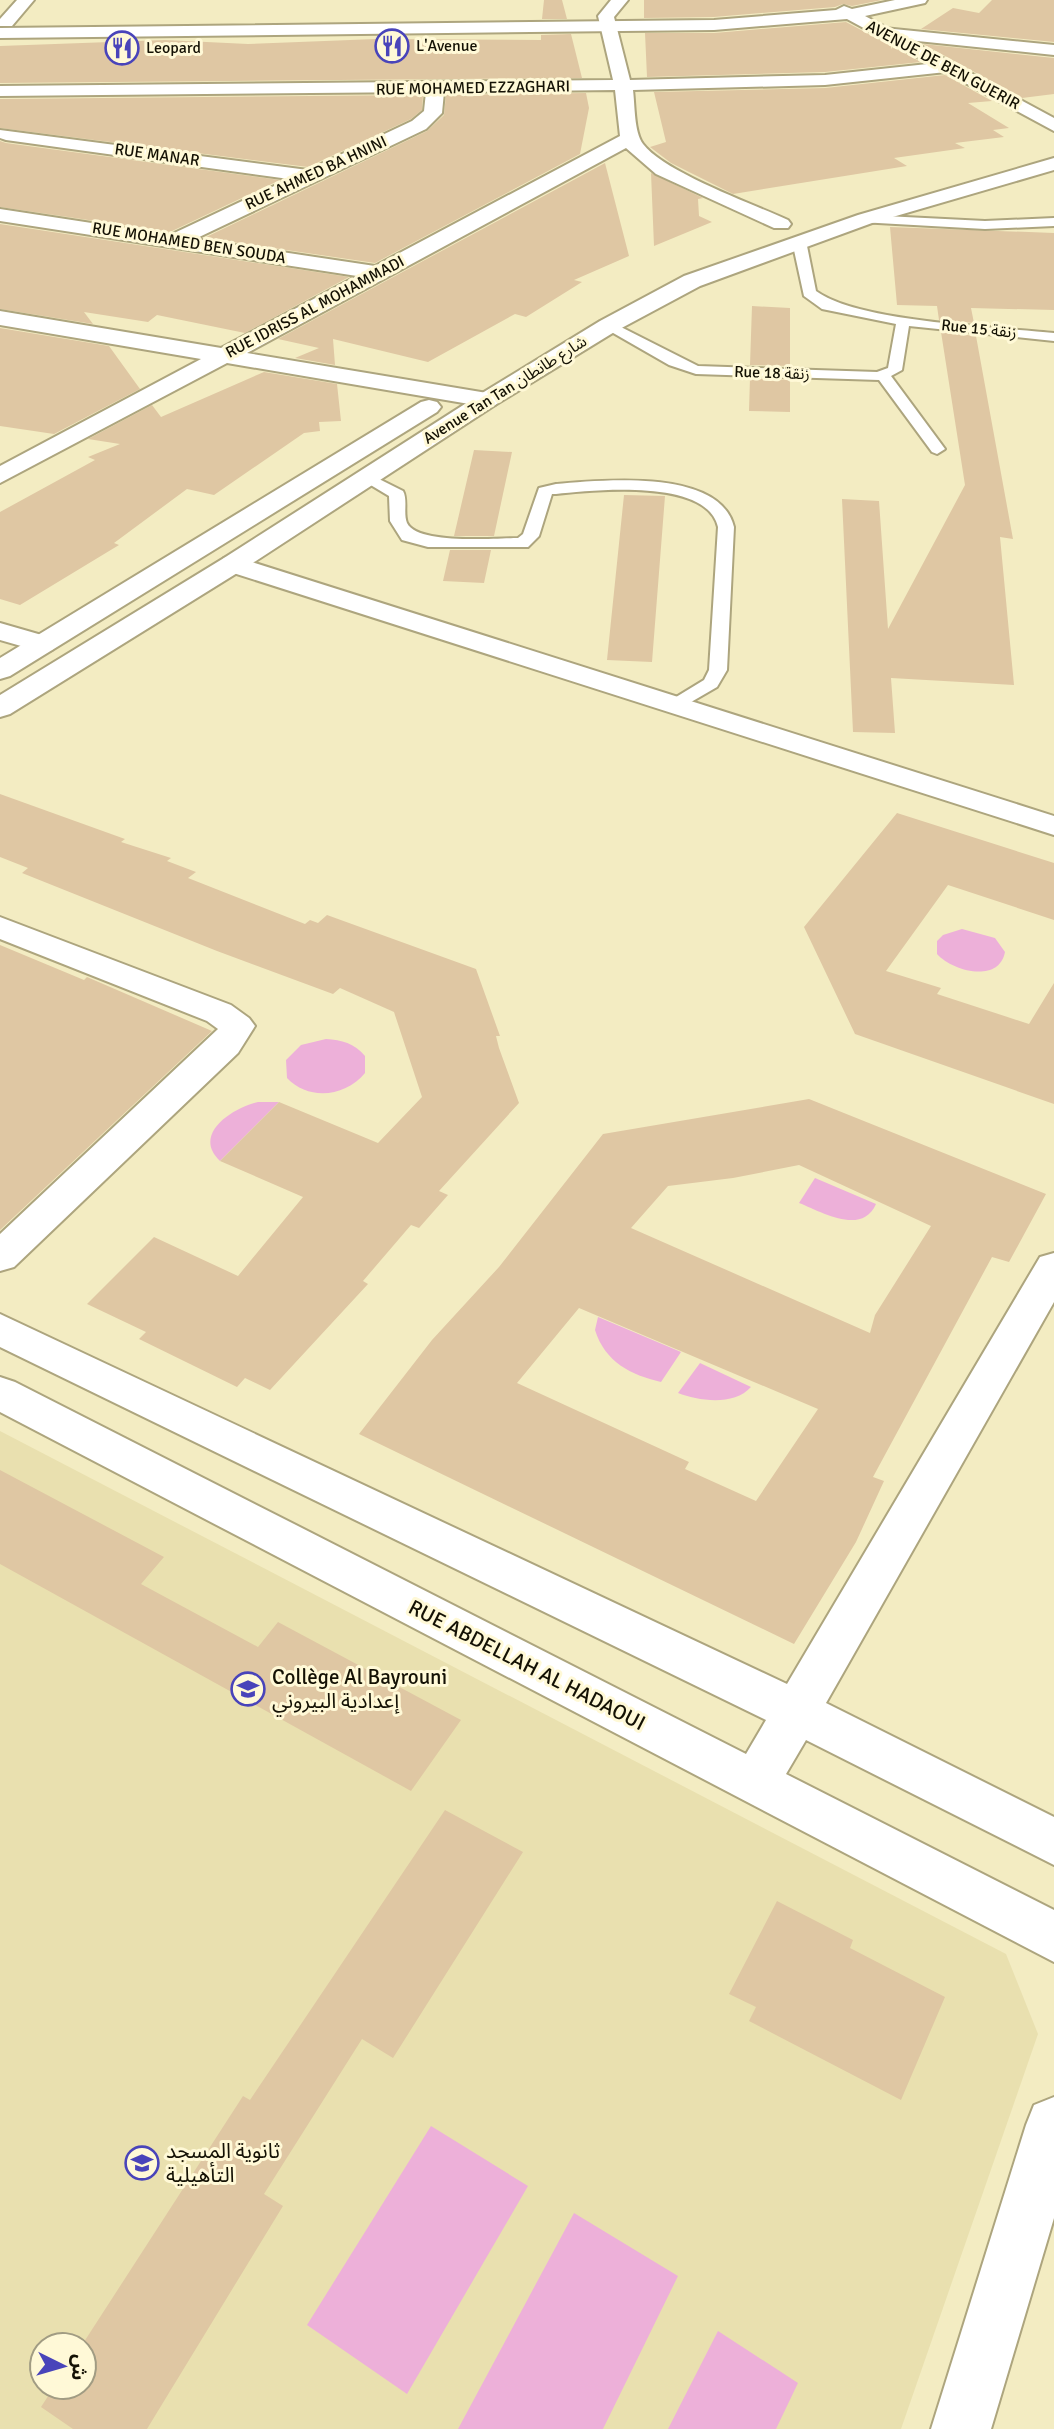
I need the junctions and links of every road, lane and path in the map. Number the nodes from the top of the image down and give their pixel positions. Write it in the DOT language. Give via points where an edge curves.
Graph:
graph roads {
  1 [pos="26,0"];
  2 [pos="620,0"];
  3 [pos="919,0"];
  4 [pos="855,7"];
  5 [pos="607,22"];
  6 [pos="2,25"];
  7 [pos="884,33"];
  8 [pos="1054,50"];
  9 [pos="946,66"];
  10 [pos="623,86"];
  11 [pos="435,89"];
  12 [pos="0,91"];
  13 [pos="42,91"];
  14 [pos="1054,125"];
  15 [pos="3,138"];
  16 [pos="630,138"];
  17 [pos="1054,140"];
  18 [pos="1054,164"];
  19 [pos="307,176"];
  20 [pos="0,215"];
  21 [pos="865,219"];
  22 [pos="1054,222"];
  23 [pos="790,232"];
  24 [pos="174,241"];
  25 [pos="378,273"];
  26 [pos="654,275"];
  27 [pos="0,318"];
  28 [pos="903,321"];
  29 [pos="608,326"];
  30 [pos="1054,337"];
  31 [pos="222,357"];
  32 [pos="482,374"];
  33 [pos="883,375"];
  34 [pos="449,394"];
  35 [pos="487,400"];
  36 [pos="11,446"];
  37 [pos="937,449"];
  38 [pos="44,452"];
  39 [pos="0,475"];
  40 [pos="367,478"];
  41 [pos="233,564"];
  42 [pos="0,631"];
  43 [pos="42,644"];
  44 [pos="0,670"];
  45 [pos="672,705"];
  46 [pos="0,708"];
  47 [pos="1054,826"];
  48 [pos="0,926"];
  49 [pos="0,1257"];
  50 [pos="1054,1267"];
  51 [pos="0,1329"];
  52 [pos="0,1393"];
  53 [pos="797,1712"];
  54 [pos="755,1783"];
  55 [pos="1054,1842"];
  56 [pos="1054,1937"];
  57 [pos="1054,2125"];
  58 [pos="961,2429"];
  1 -- 6 [label="street"];
  2 -- 5 [label="street"];
  3 -- 4 [label="street"];
  4 -- 5 [label="street, AVENUE DE BEN GUERIR"];
  4 -- 5 [label="street" via="756,23"];
  4 -- 7 [label="street, AVENUE DE BEN GUERIR"];
  5 -- 6 [label="street"];
  5 -- 10 [label="street"];
  7 -- 8 [label="street"];
  7 -- 9 [label="street, AVENUE DE BEN GUERIR"];
  9 -- 10 [label="street, RUE MOHAMED EZZAGHARI" via="825,80"];
  9 -- 14 [label="street, AVENUE DE BEN GUERIR"];
  10 -- 11 [label="street, RUE MOHAMED EZZAGHARI"];
  10 -- 16 [label="street"];
  11 -- 13 [label="street, RUE MOHAMED EZZAGHARI"];
  11 -- 19 [label="street, RUE AHMED BA HNINI" via="433,113 427,120"];
  12 -- 13 [label="street, RUE MOHAMED EZZAGHARI"];
  13 -- 15 [label="street"];
  15 -- 19 [label="street, RUE MANAR"];
  16 -- 23 [label="street" via="636,149 663,170"];
  16 -- 25 [label="street, RUE IDRISS AL MOHAMMADI"];
  17 -- 23 [label="street, Avenue Tan Tan شارع طانطان"];
  18 -- 21 [label="street, Avenue Tan Tan شارع طانطان"];
  19 -- 24 [label="street, RUE AHMED BA HNINI"];
  20 -- 24 [label="street, RUE MOHAMED BEN SOUDA"];
  21 -- 22 [label="lane" via="985,225"];
  21 -- 23 [label="street, Avenue Tan Tan شارع طانطان"];
  23 -- 26 [label="street, Avenue Tan Tan شارع طانطان"];
  23 -- 28 [label="lane, Rue 15 زنقة" via="806,285 819,303"];
  23 -- 29 [label="street, Avenue Tan Tan شارع طانطان"];
  24 -- 25 [label="street, RUE MOHAMED BEN SOUDA"];
  25 -- 31 [label="street, RUE IDRISS AL MOHAMMADI"];
  27 -- 31 [label="street"];
  28 -- 30 [label="lane, Rue 15 زنقة"];
  28 -- 33 [label="lane" via="895,370"];
  29 -- 33 [label="lane, Rue 18 زنقة" via="696,370"];
  29 -- 35 [label="street, Avenue Tan Tan شارع طانطان"];
  31 -- 34 [label="street"];
  31 -- 38 [label="street, RUE IDRISS AL MOHAMMADI"];
  32 -- 34 [label="street, Avenue Tan Tan شارع طانطان"];
  33 -- 37 [label="lane"];
  34 -- 35 [label="street"];
  34 -- 43 [label="street, Avenue Tan Tan شارع طانطان"];
  35 -- 40 [label="street, Avenue Tan Tan شارع طانطان"];
  36 -- 38 [label="street"];
  38 -- 39 [label="street, RUE IDRISS AL MOHAMMADI"];
  40 -- 41 [label="street, Avenue Tan Tan شارع طانطان"];
  40 -- 45 [label="lane" via="397,494 398,521 408,536 428,542 522,543 531,536 545,491 555,487 691,492 707,501 723,514 726,527 718,670 711,683"];
  41 -- 45 [label="street"];
  41 -- 46 [label="street, Avenue Tan Tan شارع طانطان"];
  42 -- 43 [label="street"];
  43 -- 44 [label="street, Avenue Tan Tan شارع طانطان"];
  45 -- 47 [label="street"];
  48 -- 49 [label="street" via="219,1013 237,1026 225,1045"];
  50 -- 53 [label="street"];
  51 -- 53 [label="street"];
  52 -- 54 [label="street, RUE ABDELLAH AL HADAOUI"];
  53 -- 54 [label="street"];
  53 -- 55 [label="street"];
  54 -- 56 [label="street, RUE ABDELLAH AL HADAOUI"];
  57 -- 58 [label="street"];
}
